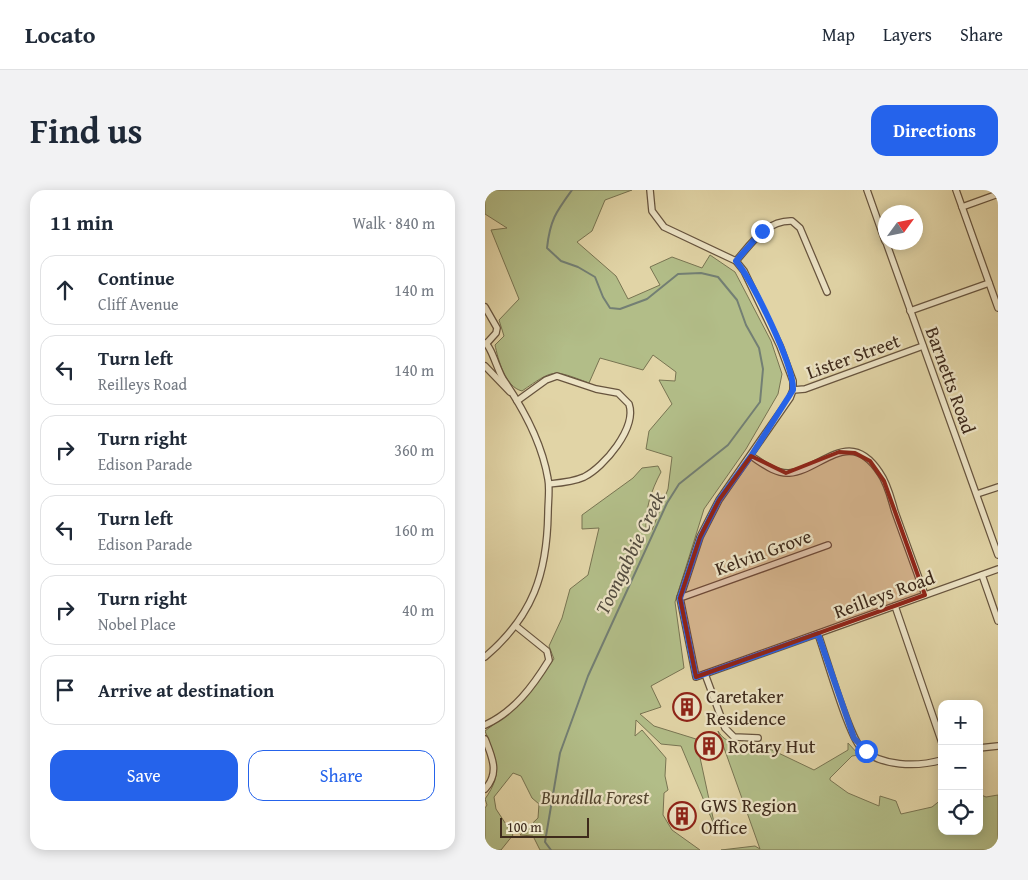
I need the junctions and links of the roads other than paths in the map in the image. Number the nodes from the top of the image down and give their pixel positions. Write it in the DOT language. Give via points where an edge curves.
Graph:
graph roads {
  1 [pos="650,190"];
  2 [pos="867,190"];
  3 [pos="955,190"];
  4 [pos="998,194"];
  5 [pos="962,207"];
  6 [pos="878,220"];
  7 [pos="889,250"];
  8 [pos="736,261"];
  9 [pos="989,283"];
  10 [pos="827,292"];
  11 [pos="485,307"];
  12 [pos="998,308"];
  13 [pos="911,311"];
  14 [pos="486,343"];
  15 [pos="923,346"];
  16 [pos="485,366"];
  17 [pos="793,390"];
  18 [pos="515,398"];
  19 [pos="751,456"];
  20 [pos="549,484"];
  21 [pos="998,487"];
  22 [pos="977,494"];
  23 [pos="828,545"];
  24 [pos="998,556"];
  25 [pos="998,569"];
  26 [pos="982,575"];
  27 [pos="925,595"];
  28 [pos="680,598"];
  29 [pos="895,606"];
  30 [pos="998,621"];
  31 [pos="516,626"];
  32 [pos="818,634"];
  33 [pos="485,657"];
  34 [pos="705,674"];
  35 [pos="485,725"];
  36 [pos="938,731"];
  37 [pos="485,738"];
  38 [pos="758,738"];
  39 [pos="998,746"];
  40 [pos="983,748"];
  41 [pos="938,761"];
  42 [pos="485,790"];
  1 -- 8 [label="street" via="652,211 664,227"];
  2 -- 6 [label="street, Barnetts Road"];
  3 -- 5 [label="street"];
  4 -- 5 [label="street"];
  5 -- 9 [label="street"];
  7 -- 13 [label="street, Barnetts Road"];
  8 -- 10 [label="street" via="762,231 795,220"];
  8 -- 17 [label="street" via="780,346 793,381"];
  9 -- 12 [label="street"];
  9 -- 13 [label="street"];
  11 -- 14 [label="street" via="497,328"];
  13 -- 15 [label="street, Barnetts Road"];
  14 -- 18 [label="street"];
  15 -- 17 [label="street, Lister Street" via="805,389"];
  15 -- 22 [label="street, Barnetts Road"];
  16 -- 18 [label="street"];
  17 -- 19 [label="street"];
  18 -- 20 [label="street" via="532,432"];
  18 -- 20 [label="street" via="557,376 618,393 629,404 630,418 621,441 600,465 582,478"];
  19 -- 27 [label="street" via="786,473 839,452 855,453 870,461 885,481"];
  19 -- 28 [label="street" via="719,500 700,538"];
  20 -- 31 [label="street" via="545,562 532,598"];
  21 -- 22 [label="street"];
  22 -- 24 [label="street, Barnetts Road"];
  23 -- 28 [label="street, Kelvin Grove"];
  25 -- 26 [label="street, Reilleys Road"];
  26 -- 27 [label="street, Reilleys Road"];
  26 -- 30 [label="street"];
  27 -- 29 [label="street, Reilleys Road"];
  28 -- 34 [label="street, Reilleys Road" via="696,677"];
  29 -- 32 [label="street, Reilleys Road"];
  29 -- 36 [label="street"];
  31 -- 33 [label="street"];
  31 -- 35 [label="street" via="547,651 549,660 524,695"];
  32 -- 34 [label="street, Reilleys Road"];
  32 -- 41 [label="street" via="852,732 861,747 875,756 897,763"];
  34 -- 38 [label="street" via="725,728 734,737"];
  37 -- 42 [label="street" via="494,768 492,781"];
  39 -- 40 [label="street"];
}
